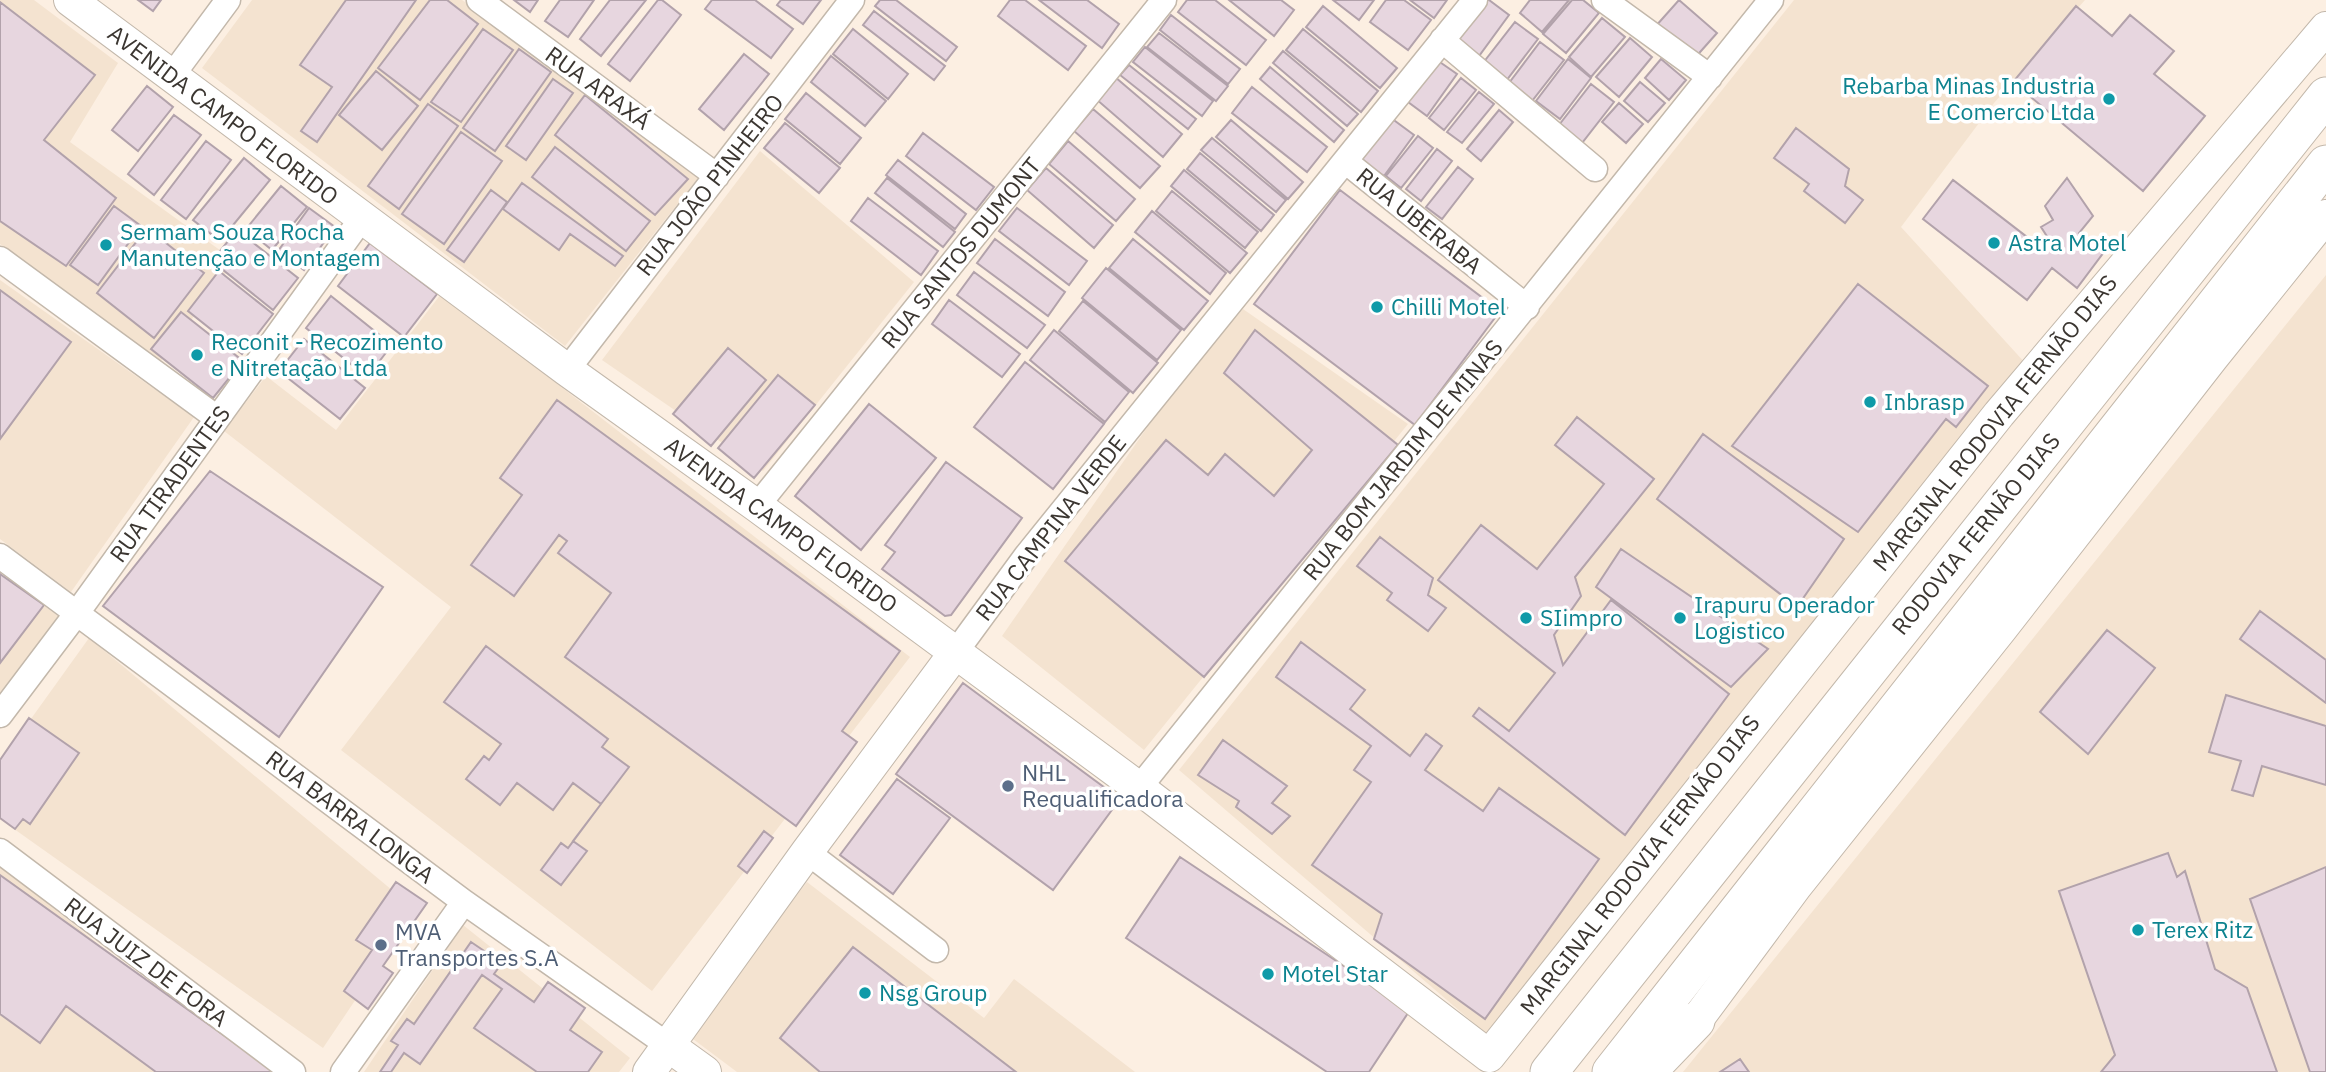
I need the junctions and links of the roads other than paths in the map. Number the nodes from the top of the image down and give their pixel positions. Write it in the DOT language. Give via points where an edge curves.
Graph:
graph roads {
  1 [pos="70,0"];
  2 [pos="228,0"];
  3 [pos="479,0"];
  4 [pos="852,0"];
  5 [pos="1164,0"];
  6 [pos="1475,0"];
  7 [pos="1604,0"];
  8 [pos="1771,0"];
  9 [pos="2326,27"];
  10 [pos="1442,40"];
  11 [pos="171,77"];
  12 [pos="1710,77"];
  13 [pos="2326,96"];
  14 [pos="1345,161"];
  15 [pos="2326,164"];
  16 [pos="1595,169"];
  17 [pos="717,176"];
  18 [pos="2326,216"];
  19 [pos="362,218"];
  20 [pos="0,259"];
  21 [pos="1527,307"];
  22 [pos="567,370"];
  23 [pos="217,418"];
  24 [pos="757,506"];
  25 [pos="0,556"];
  26 [pos="77,613"];
  27 [pos="955,653"];
  28 [pos="0,715"];
  29 [pos="1139,788"];
  30 [pos="0,851"];
  31 [pos="807,852"];
  32 [pos="464,902"];
  33 [pos="936,950"];
  34 [pos="1696,1021"];
  35 [pos="669,1046"];
  36 [pos="1489,1056"];
  37 [pos="293,1072"];
  38 [pos="343,1072"];
  39 [pos="649,1072"];
  40 [pos="705,1072"];
  41 [pos="1549,1072"];
  42 [pos="1611,1072"];
  43 [pos="1647,1072"];
  1 -- 11 [label="main road, AVENIDA CAMPO FLORIDO"];
  2 -- 11 [label="street"];
  3 -- 17 [label="street, RUA ARAXÁ"];
  4 -- 17 [label="street, RUA JOÃO PINHEIRO"];
  5 -- 24 [label="street, RUA SANTOS DUMONT"];
  6 -- 10 [label="street, RUA CAMPINA VERDE"];
  7 -- 12 [label="street"];
  8 -- 12 [label="street, RUA BOM JARDIM DE MINAS"];
  9 -- 36 [label="main road, MARGINAL RODOVIA FERNÃO DIAS" via="1999,414"];
  10 -- 14 [label="street, RUA CAMPINA VERDE"];
  10 -- 16 [label="street"];
  11 -- 19 [label="main road, AVENIDA CAMPO FLORIDO"];
  12 -- 21 [label="street, RUA BOM JARDIM DE MINAS"];
  13 -- 41 [label="highway, RODOVIA FERNÃO DIAS"];
  14 -- 21 [label="street, RUA UBERABA"];
  14 -- 27 [label="street, RUA CAMPINA VERDE" via="1026,556"];
  15 -- 42 [label="highway, RODOVIA FERNÃO DIAS"];
  17 -- 22 [label="street, RUA JOÃO PINHEIRO"];
  18 -- 34 [label="main road" via="1796,886"];
  19 -- 22 [label="main road, AVENIDA CAMPO FLORIDO"];
  19 -- 23 [label="street, RUA TIRADENTES"];
  20 -- 23 [label="street"];
  21 -- 29 [label="street, RUA BOM JARDIM DE MINAS"];
  22 -- 24 [label="main road, AVENIDA CAMPO FLORIDO"];
  23 -- 26 [label="street, RUA TIRADENTES"];
  24 -- 27 [label="main road, AVENIDA CAMPO FLORIDO"];
  25 -- 26 [label="street, RUA BARRA LONGA"];
  26 -- 28 [label="street, RUA TIRADENTES"];
  26 -- 32 [label="street, RUA BARRA LONGA"];
  27 -- 29 [label="main road, AVENIDA CAMPO FLORIDO"];
  27 -- 31 [label="main road, RUA CAMPINA VERDE"];
  29 -- 36 [label="main road, AVENIDA CAMPO FLORIDO"];
  30 -- 37 [label="street, RUA JUIZ DE FORA"];
  31 -- 33 [label="street"];
  31 -- 35 [label="main road, RUA CAMPINA VERDE"];
  32 -- 35 [label="street, RUA BARRA LONGA"];
  32 -- 38 [label="street"];
  34 -- 43 [label="highway"];
  35 -- 39 [label="main road, RUA CAMPINA VERDE"];
  35 -- 40 [label="main road, RUA BARRA LONGA"];
}
